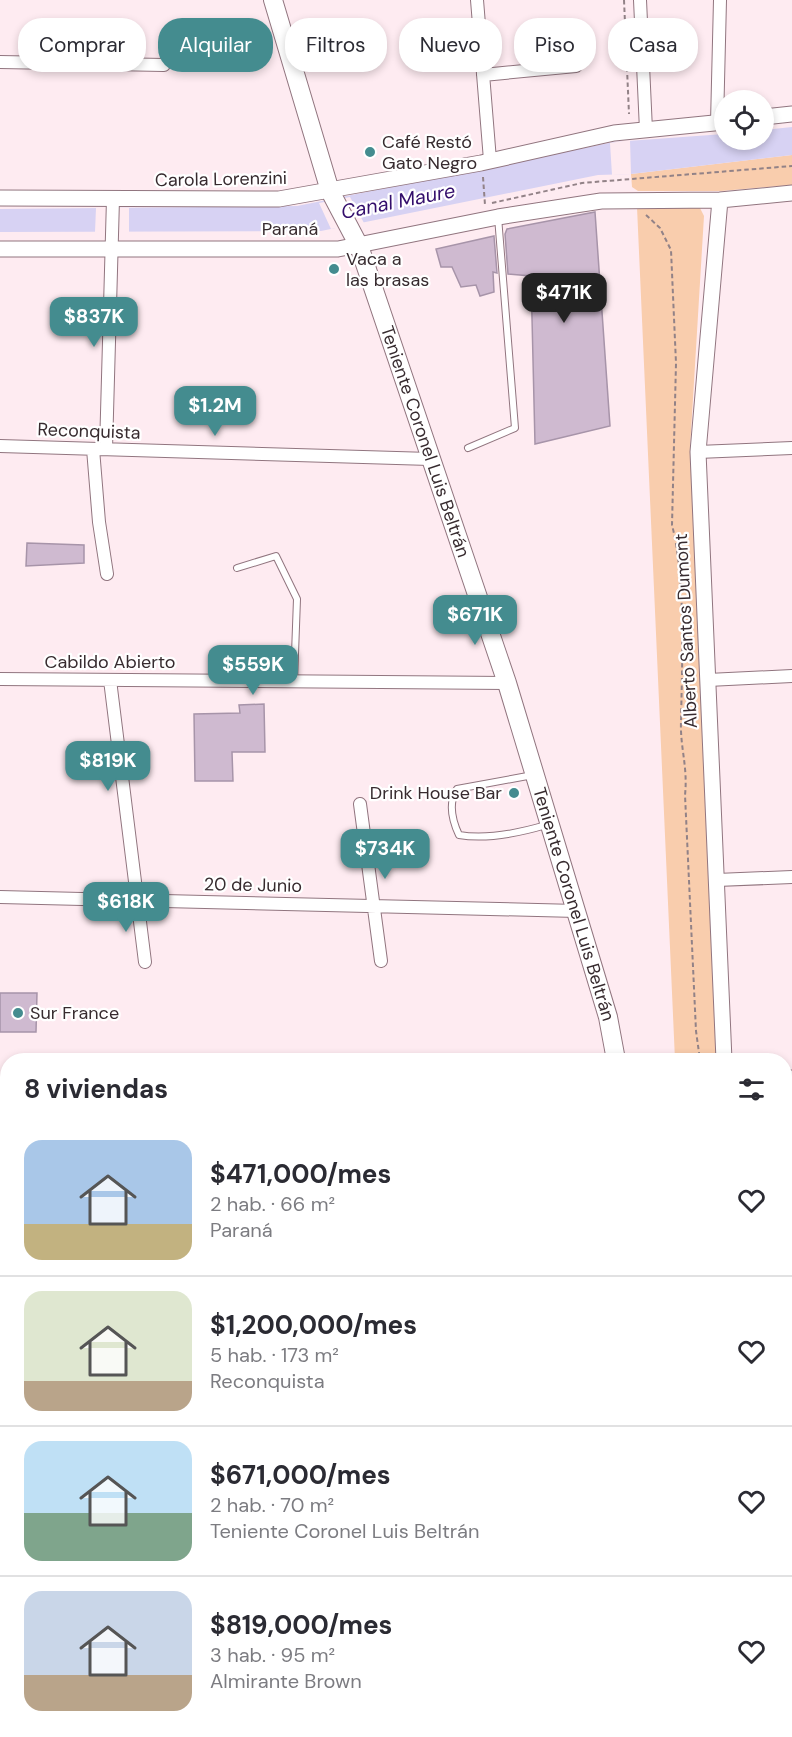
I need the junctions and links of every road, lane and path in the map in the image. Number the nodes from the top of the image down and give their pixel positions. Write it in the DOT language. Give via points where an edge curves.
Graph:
graph roads {
  1 [pos="273,0"];
  2 [pos="477,0"];
  3 [pos="624,0"];
  4 [pos="639,0"];
  5 [pos="720,0"];
  6 [pos="0,62"];
  7 [pos="158,65"];
  8 [pos="514,72"];
  9 [pos="483,75"];
  10 [pos="721,90"];
  11 [pos="629,114"];
  12 [pos="792,114"];
  13 [pos="774,116"];
  14 [pos="714,123"];
  15 [pos="646,130"];
  16 [pos="486,165"];
  17 [pos="792,166"];
  18 [pos="792,193"];
  19 [pos="332,196"];
  20 [pos="0,198"];
  21 [pos="485,198"];
  22 [pos="644,199"];
  23 [pos="720,200"];
  24 [pos="112,203"];
  25 [pos="475,206"];
  26 [pos="498,217"];
  27 [pos="359,246"];
  28 [pos="0,249"];
  29 [pos="112,249"];
  30 [pos="0,446"];
  31 [pos="468,448"];
  32 [pos="792,448"];
  33 [pos="93,449"];
  34 [pos="106,449"];
  35 [pos="698,452"];
  36 [pos="430,459"];
  37 [pos="237,568"];
  38 [pos="107,574"];
  39 [pos="792,676"];
  40 [pos="0,679"];
  41 [pos="110,680"];
  42 [pos="708,680"];
  43 [pos="294,682"];
  44 [pos="507,683"];
  45 [pos="534,775"];
  46 [pos="360,804"];
  47 [pos="549,824"];
  48 [pos="792,877"];
  49 [pos="717,880"];
  50 [pos="0,897"];
  51 [pos="137,900"];
  52 [pos="373,906"];
  53 [pos="577,911"];
  54 [pos="381,961"];
  55 [pos="145,962"];
  56 [pos="615,1053"];
  57 [pos="699,1053"];
  58 [pos="724,1053"];
  1 -- 19 [label="main road, Teniente Coronel Luis Beltrán"];
  2 -- 9 [label="street"];
  3 -- 11 [label="path"];
  4 -- 15 [label="street"];
  5 -- 10 [label="street"];
  6 -- 7 [label="street"];
  8 -- 9 [label="street"];
  9 -- 16 [label="street"];
  12 -- 13 [label="street"];
  14 -- 15 [label="street, Carola Lorenzini"];
  15 -- 16 [label="street, Carola Lorenzini" via="614,132"];
  16 -- 19 [label="street, Carola Lorenzini"];
  16 -- 21 [label="path"];
  17 -- 25 [label="path" via="582,183"];
  18 -- 23 [label="street, Paraná"];
  19 -- 24 [label="street, Carola Lorenzini"];
  19 -- 27 [label="main road, Teniente Coronel Luis Beltrán"];
  20 -- 24 [label="street, Carola Lorenzini"];
  22 -- 23 [label="street, Paraná"];
  22 -- 26 [label="street, Paraná" via="601,201"];
  22 -- 57 [label="path" via="646,218 660,228 671,250 676,363 672,525 678,561 690,936"];
  23 -- 35 [label="street, Alberto Santos Dumont"];
  24 -- 29 [label="street"];
  26 -- 27 [label="street, Paraná"];
  26 -- 31 [label="lane" via="515,428"];
  27 -- 29 [label="street, Paraná"];
  27 -- 36 [label="main road, Teniente Coronel Luis Beltrán"];
  28 -- 29 [label="street, Paraná"];
  29 -- 34 [label="street"];
  30 -- 33 [label="street, Reconquista"];
  32 -- 35 [label="street"];
  33 -- 34 [label="street, Reconquista"];
  33 -- 38 [label="street"];
  34 -- 36 [label="street, Reconquista"];
  35 -- 42 [label="street, Alberto Santos Dumont"];
  36 -- 44 [label="main road, Teniente Coronel Luis Beltrán"];
  37 -- 43 [label="lane" via="276,556 297,599"];
  39 -- 42 [label="street"];
  40 -- 41 [label="street, Cabildo Abierto"];
  41 -- 43 [label="street, Cabildo Abierto"];
  41 -- 51 [label="street"];
  42 -- 49 [label="street, Alberto Santos Dumont"];
  43 -- 44 [label="street, Cabildo Abierto"];
  44 -- 45 [label="main road, Teniente Coronel Luis Beltrán"];
  45 -- 47 [label="main road, Teniente Coronel Luis Beltrán"];
  45 -- 47 [label="lane" via="457,789 452,798 454,824 459,834 471,837 512,834"];
  46 -- 52 [label="street"];
  47 -- 53 [label="main road, Teniente Coronel Luis Beltrán"];
  48 -- 49 [label="street"];
  49 -- 58 [label="street, Alberto Santos Dumont"];
  50 -- 51 [label="street, 20 de Junio"];
  51 -- 52 [label="street, 20 de Junio"];
  51 -- 55 [label="street"];
  52 -- 53 [label="street, 20 de Junio"];
  52 -- 54 [label="street"];
  53 -- 56 [label="main road, Teniente Coronel Luis Beltrán"];
}
